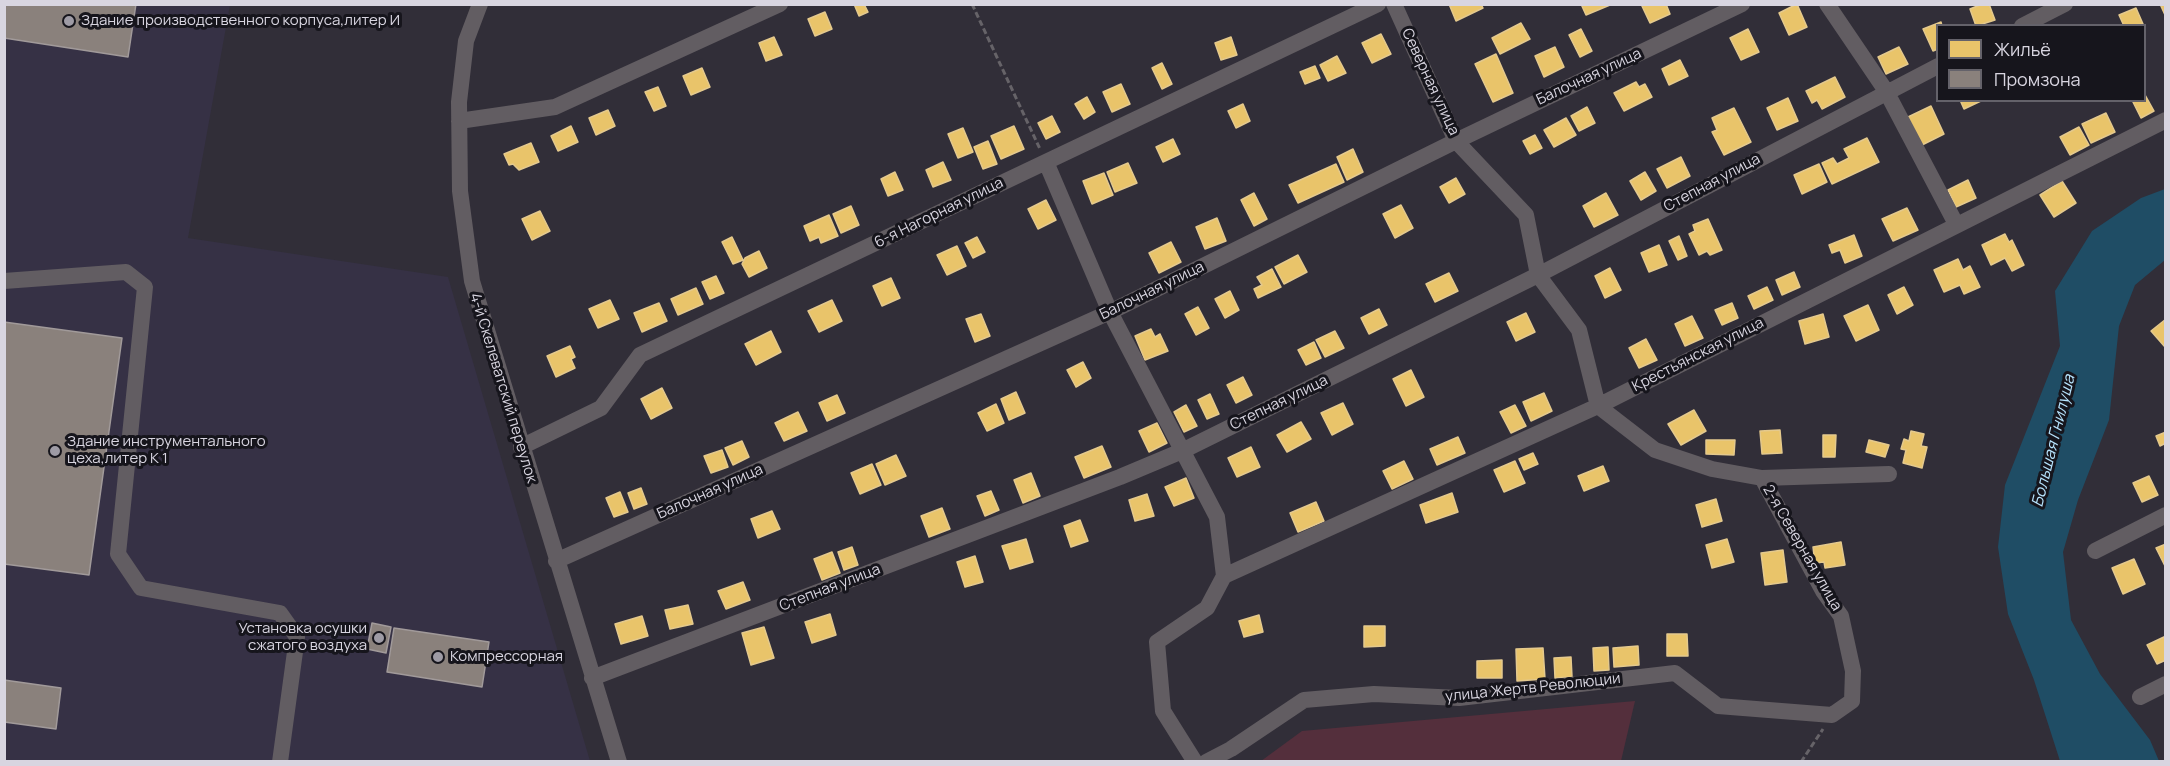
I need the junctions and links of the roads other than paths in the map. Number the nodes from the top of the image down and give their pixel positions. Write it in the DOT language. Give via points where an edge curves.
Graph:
graph roads {
  1 [pos="480,4"];
  2 [pos="780,4"];
  3 [pos="1378,4"];
  4 [pos="1394,4"];
  5 [pos="1742,4"];
  6 [pos="1827,4"];
  7 [pos="2066,4"];
  8 [pos="2026,24"];
  9 [pos="1936,67"];
  10 [pos="1886,91"];
  11 [pos="2166,120"];
  12 [pos="459,122"];
  13 [pos="1456,141"];
  14 [pos="1046,162"];
  15 [pos="1956,224"];
  16 [pos="1538,275"];
  17 [pos="4,281"];
  18 [pos="1110,312"];
  19 [pos="1598,406"];
  20 [pos="521,447"];
  21 [pos="1182,451"];
  22 [pos="1889,474"];
  23 [pos="1762,478"];
  24 [pos="2166,515"];
  25 [pos="2095,551"];
  26 [pos="556,561"];
  27 [pos="1224,576"];
  28 [pos="592,678"];
  29 [pos="2166,684"];
  30 [pos="2140,697"];
  31 [pos="1832,715"];
  32 [pos="279,762"];
  33 [pos="619,762"];
  34 [pos="1195,762"];
  35 [pos="1206,762"];
  1 -- 12 [label="street, 4-й Скелеватский переулок" via="466,41"];
  2 -- 12 [label="street" via="555,107"];
  3 -- 14 [label="street, 6-я Нагорная улица"];
  4 -- 13 [label="street, Северная улица"];
  5 -- 13 [label="street, Балочная улица"];
  6 -- 10 [label="street"];
  7 -- 8 [label="street"];
  9 -- 10 [label="street, Степная улица"];
  10 -- 15 [label="street"];
  10 -- 16 [label="street, Степная улица"];
  11 -- 15 [label="street, Крестьянская улица"];
  12 -- 20 [label="street, 4-й Скелеватский переулок" via="460,191 472,281"];
  13 -- 16 [label="street, Северная улица" via="1526,215"];
  13 -- 18 [label="street, Балочная улица"];
  14 -- 18 [label="street"];
  14 -- 20 [label="street, 6-я Нагорная улица" via="640,355 601,408"];
  15 -- 19 [label="street, Крестьянская улица"];
  16 -- 19 [label="street, Северная улица" via="1580,330"];
  16 -- 21 [label="street, Степная улица"];
  17 -- 32 [label="street" via="126,272 145,287 118,554 141,588 280,613 297,637"];
  18 -- 21 [label="street"];
  18 -- 26 [label="street, Балочная улица"];
  19 -- 23 [label="street" via="1655,450 1712,469"];
  19 -- 27 [label="street, Крестьянская улица"];
  20 -- 26 [label="street, 4-й Скелеватский переулок"];
  21 -- 27 [label="street" via="1217,517"];
  21 -- 28 [label="street, Степная улица"];
  22 -- 23 [label="street"];
  23 -- 31 [label="street, 2-я Северная улица" via="1823,591 1841,616 1853,671 1852,701"];
  24 -- 25 [label="street"];
  26 -- 28 [label="street, 4-й Скелеватский переулок"];
  27 -- 34 [label="street" via="1207,608 1157,642 1163,711"];
  28 -- 33 [label="street, 4-й Скелеватский переулок"];
  29 -- 30 [label="street"];
  31 -- 35 [label="street, улица Жертв Революции" via="1718,706 1675,673 1459,698 1374,694 1304,700"];
}
